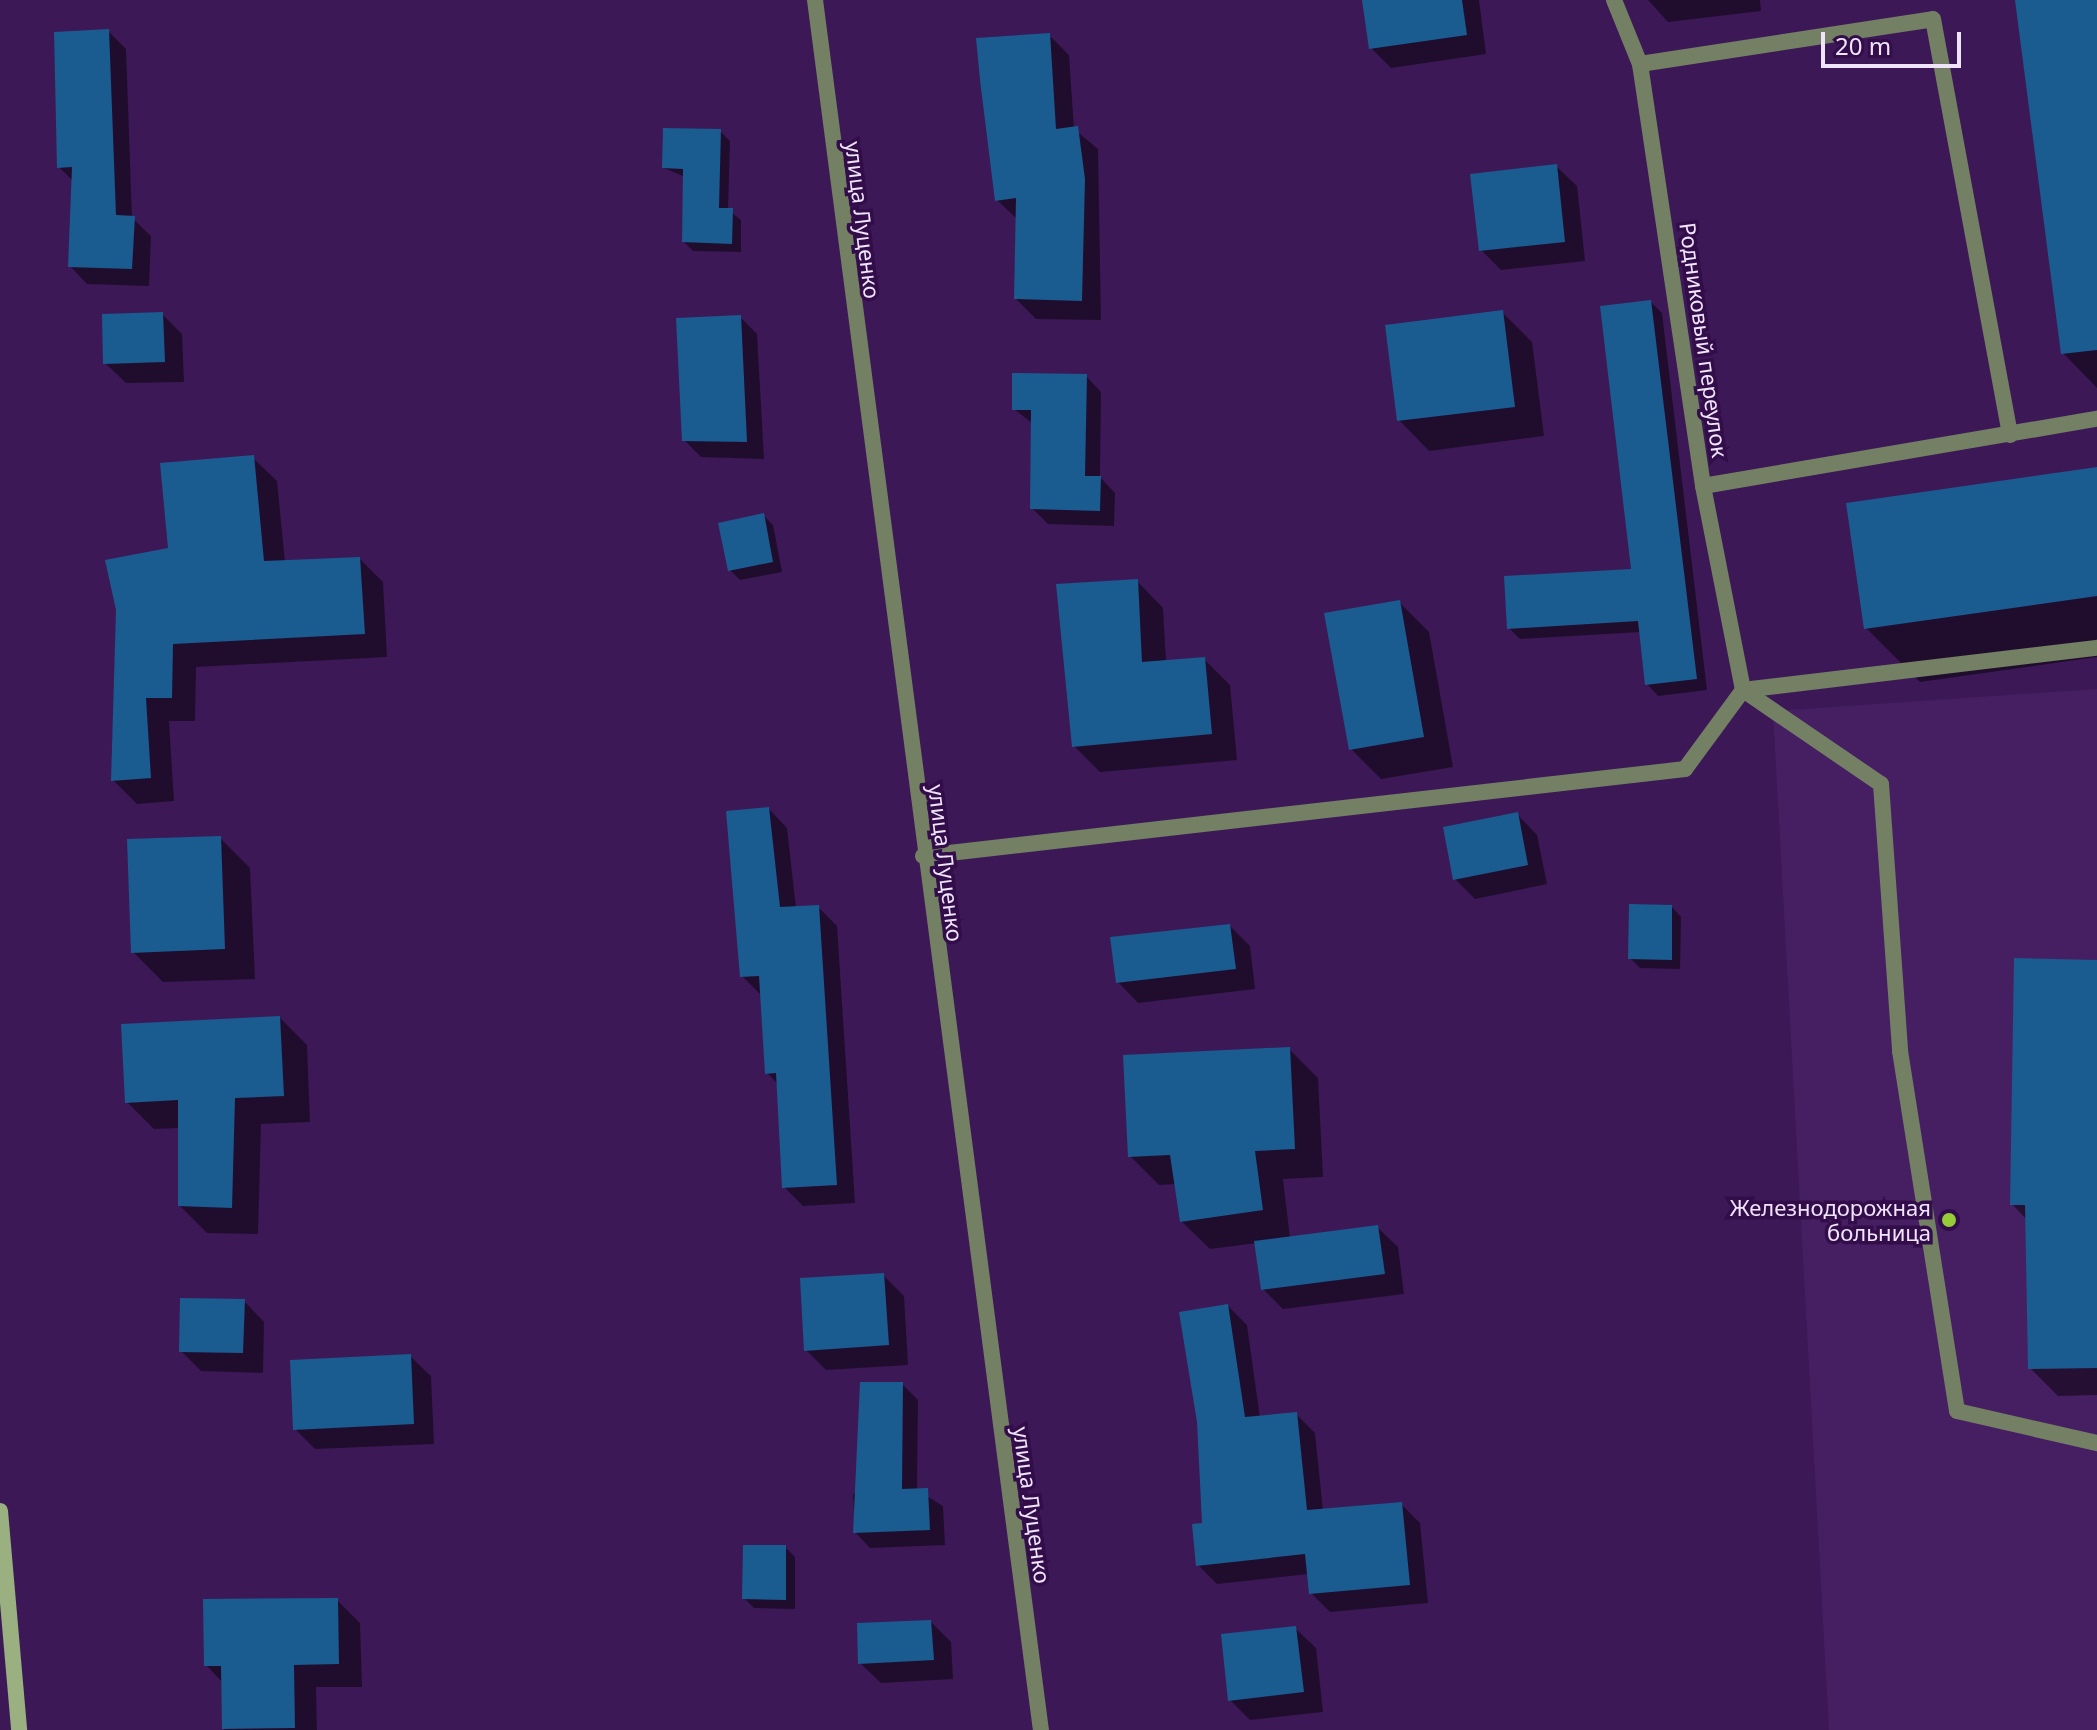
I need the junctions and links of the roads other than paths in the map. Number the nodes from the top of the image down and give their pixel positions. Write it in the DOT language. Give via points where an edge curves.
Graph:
graph roads {
  1 [pos="815,0"];
  2 [pos="1614,0"];
  3 [pos="1640,64"];
  4 [pos="2097,419"];
  5 [pos="2010,435"];
  6 [pos="1703,486"];
  7 [pos="2097,648"];
  8 [pos="1743,690"];
  9 [pos="923,856"];
  10 [pos="2097,1443"];
  11 [pos="0,1511"];
  12 [pos="19,1730"];
  13 [pos="1041,1730"];
  1 -- 9 [label="street, улица Луценко"];
  2 -- 3 [label="street, Родниковый переулок"];
  3 -- 5 [label="street" via="1933,19"];
  3 -- 6 [label="street, Родниковый переулок"];
  4 -- 5 [label="street"];
  5 -- 6 [label="street"];
  6 -- 8 [label="street, Родниковый переулок"];
  7 -- 8 [label="street"];
  8 -- 9 [label="street" via="1685,769"];
  8 -- 10 [label="street" via="1881,784 1900,1051 1957,1411"];
  9 -- 13 [label="street, улица Луценко"];
  11 -- 12 [label="main road"];
}
